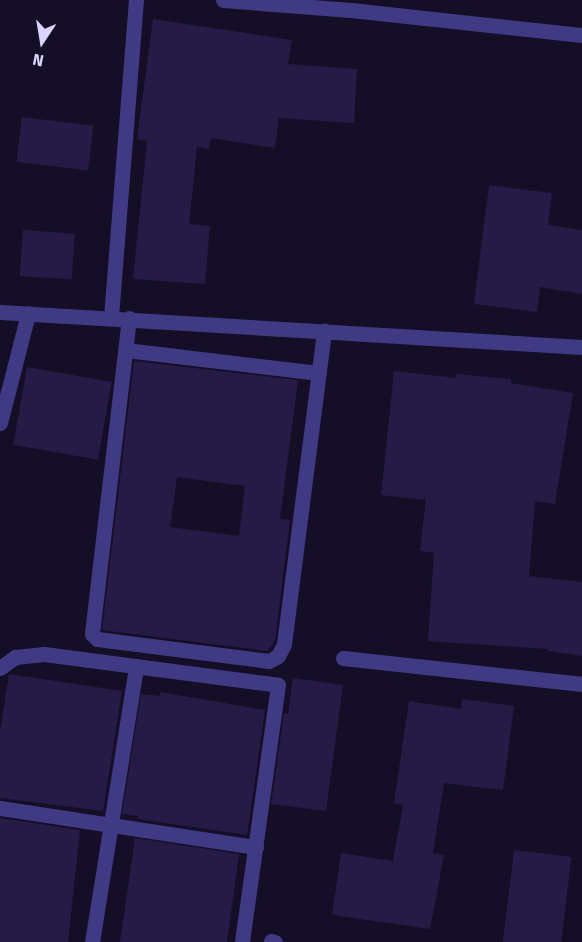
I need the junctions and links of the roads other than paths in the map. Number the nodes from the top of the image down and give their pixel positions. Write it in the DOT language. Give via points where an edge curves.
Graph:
graph roads {
  1 [pos="136,0"];
  2 [pos="223,0"];
  3 [pos="352,5"];
  4 [pos="582,35"];
  5 [pos="0,312"];
  6 [pos="28,314"];
  7 [pos="111,317"];
  8 [pos="129,318"];
  9 [pos="324,331"];
  10 [pos="582,347"];
  11 [pos="126,350"];
  12 [pos="319,373"];
  13 [pos="0,423"];
  14 [pos="343,658"];
  15 [pos="136,666"];
  16 [pos="0,668"];
  17 [pos="582,684"];
  18 [pos="0,808"];
  19 [pos="111,826"];
  20 [pos="255,847"];
  21 [pos="92,942"];
  22 [pos="242,942"];
  1 -- 7 [label="street"];
  2 -- 3 [label="street"];
  3 -- 4 [label="street"];
  5 -- 6 [label="street"];
  6 -- 7 [label="street"];
  6 -- 13 [label="street"];
  7 -- 8 [label="street"];
  8 -- 9 [label="street"];
  8 -- 11 [label="street"];
  9 -- 10 [label="street"];
  9 -- 12 [label="street"];
  11 -- 12 [label="street"];
  11 -- 12 [label="street" via="92,634 97,639 269,661 278,656 284,644"];
  14 -- 17 [label="street"];
  15 -- 16 [label="street" via="44,654 15,657"];
  15 -- 19 [label="street"];
  15 -- 20 [label="street" via="278,685"];
  18 -- 19 [label="street"];
  19 -- 20 [label="street"];
  19 -- 21 [label="street"];
  20 -- 22 [label="street"];
}
